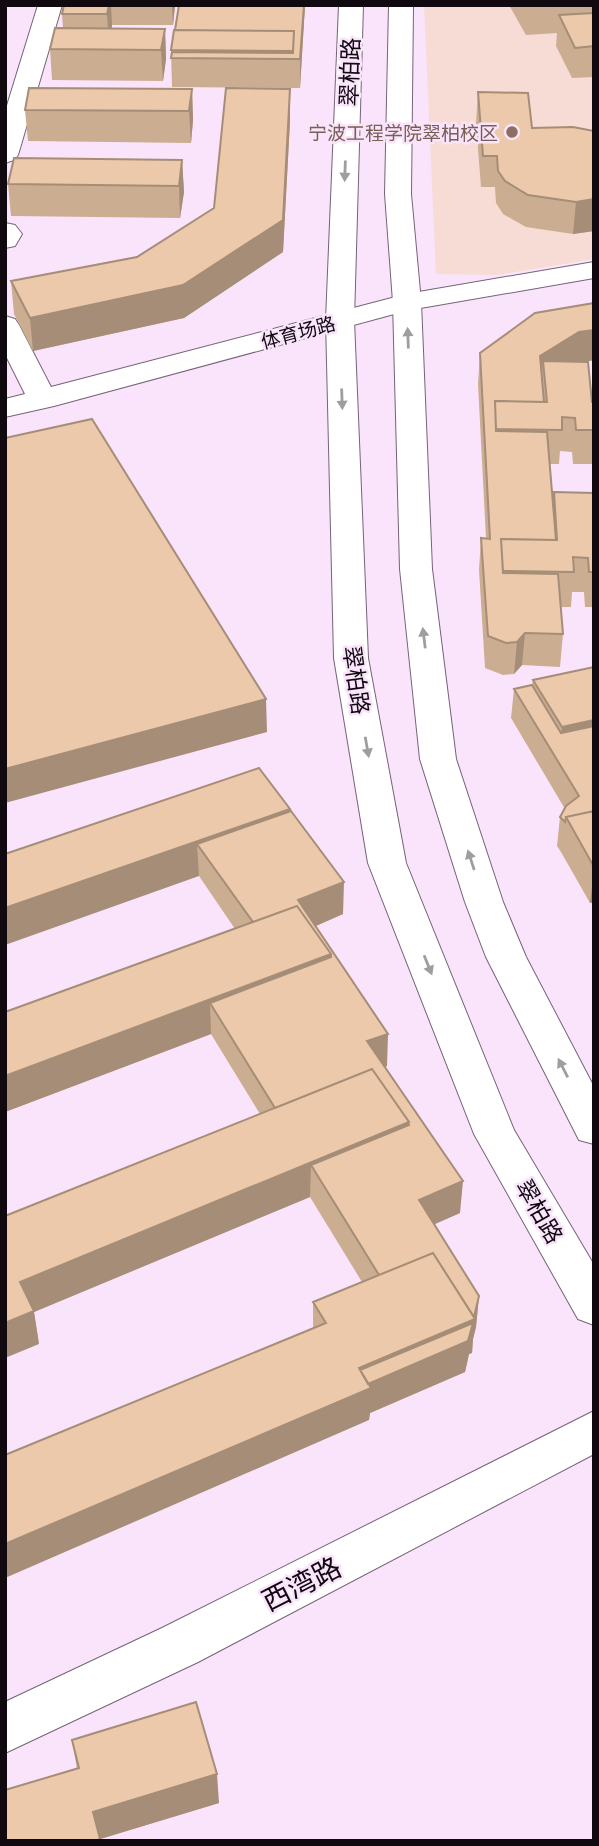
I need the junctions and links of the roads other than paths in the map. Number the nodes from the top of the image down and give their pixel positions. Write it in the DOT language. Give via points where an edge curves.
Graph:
graph roads {
  1 [pos="50,5"];
  2 [pos="351,5"];
  3 [pos="401,5"];
  4 [pos="5,155"];
  5 [pos="5,231"];
  6 [pos="5,240"];
  7 [pos="594,270"];
  8 [pos="407,302"];
  9 [pos="340,320"];
  10 [pos="5,325"];
  11 [pos="43,400"];
  12 [pos="5,408"];
  13 [pos="594,1128"];
  14 [pos="594,1306"];
  15 [pos="594,1431"];
  16 [pos="5,1728"];
  1 -- 4 [label="main road"];
  2 -- 9 [label="main road, 翠柏路, one-way"];
  3 -- 8 [label="main road" via="398,194"];
  5 -- 6 [label="main road"];
  7 -- 8 [label="main road, 体育场路"];
  8 -- 9 [label="main road, 体育场路"];
  13 -- 8 [label="main road, one-way" via="506,957 439,759 416,569"];
  9 -- 11 [label="main road, 体育场路"];
  9 -- 14 [label="main road, 翠柏路, one-way" via="351,658 387,863 495,1134"];
  10 -- 11 [label="main road"];
  11 -- 12 [label="main road, 体育场路"];
  15 -- 16 [label="main road, 西湾路" via="180,1645"];
}
